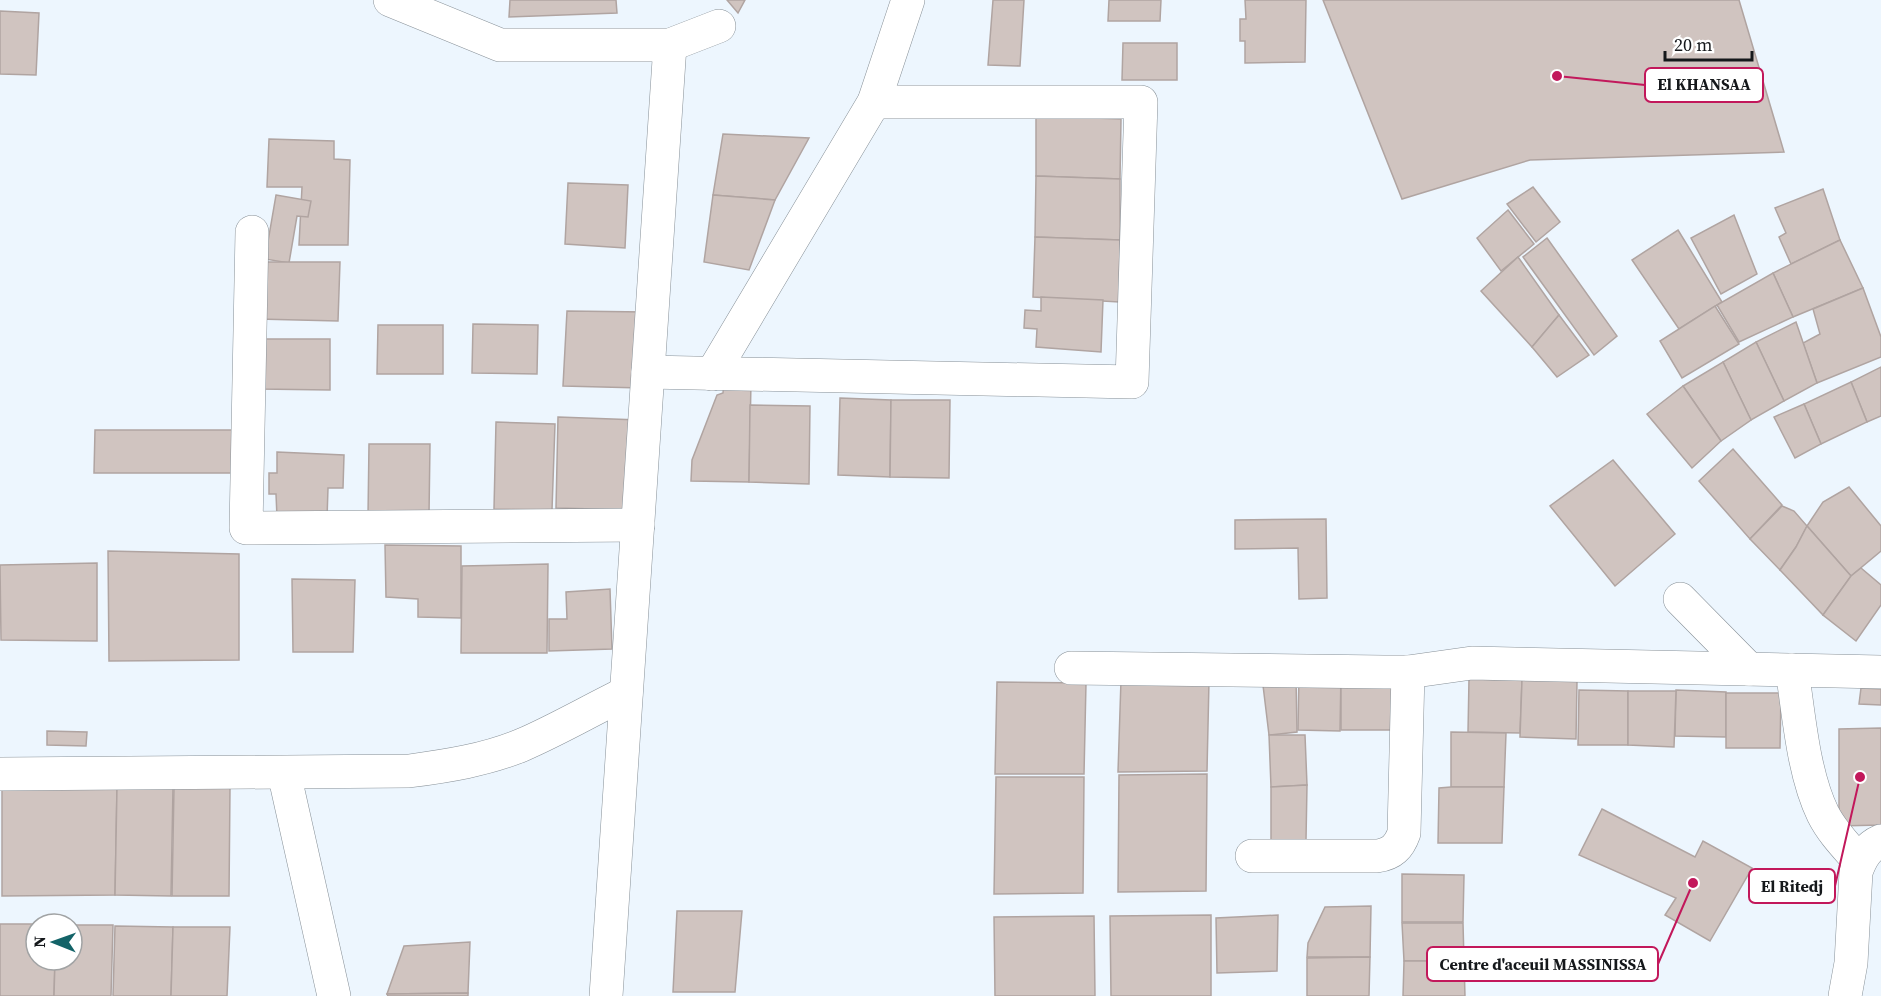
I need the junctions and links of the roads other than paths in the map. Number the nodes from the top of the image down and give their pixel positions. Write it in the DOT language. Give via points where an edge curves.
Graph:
graph roads {
  1 [pos="390,0"];
  2 [pos="908,0"];
  3 [pos="719,26"];
  4 [pos="670,45"];
  5 [pos="874,102"];
  6 [pos="252,232"];
  7 [pos="648,372"];
  8 [pos="712,374"];
  9 [pos="639,525"];
  10 [pos="1680,599"];
  11 [pos="1071,668"];
  12 [pos="1749,669"];
  13 [pos="1792,670"];
  14 [pos="1408,672"];
  15 [pos="1881,672"];
  16 [pos="626,693"];
  17 [pos="284,773"];
  18 [pos="0,774"];
  19 [pos="1870,851"];
  20 [pos="1252,856"];
  21 [pos="334,996"];
  22 [pos="606,996"];
  23 [pos="1845,996"];
  1 -- 4 [label="street" via="500,45"];
  2 -- 5 [label="street"];
  3 -- 4 [label="street"];
  4 -- 7 [label="street"];
  5 -- 8 [label="street"];
  5 -- 8 [label="street" via="1142,102 1132,382"];
  6 -- 9 [label="street" via="246,528"];
  7 -- 8 [label="street"];
  7 -- 9 [label="street"];
  9 -- 16 [label="street"];
  10 -- 12 [label="street"];
  11 -- 14 [label="street"];
  12 -- 13 [label="street"];
  12 -- 14 [label="street" via="1472,663"];
  13 -- 15 [label="street"];
  13 -- 19 [label="street" via="1814,794 1836,834"];
  14 -- 20 [label="street" via="1404,833 1397,848 1377,856"];
  16 -- 17 [label="street" via="522,745 448,766 409,771"];
  16 -- 22 [label="street"];
  17 -- 18 [label="street"];
  17 -- 21 [label="street"];
  19 -- 23 [label="street" via="1856,872 1851,963"];
}
